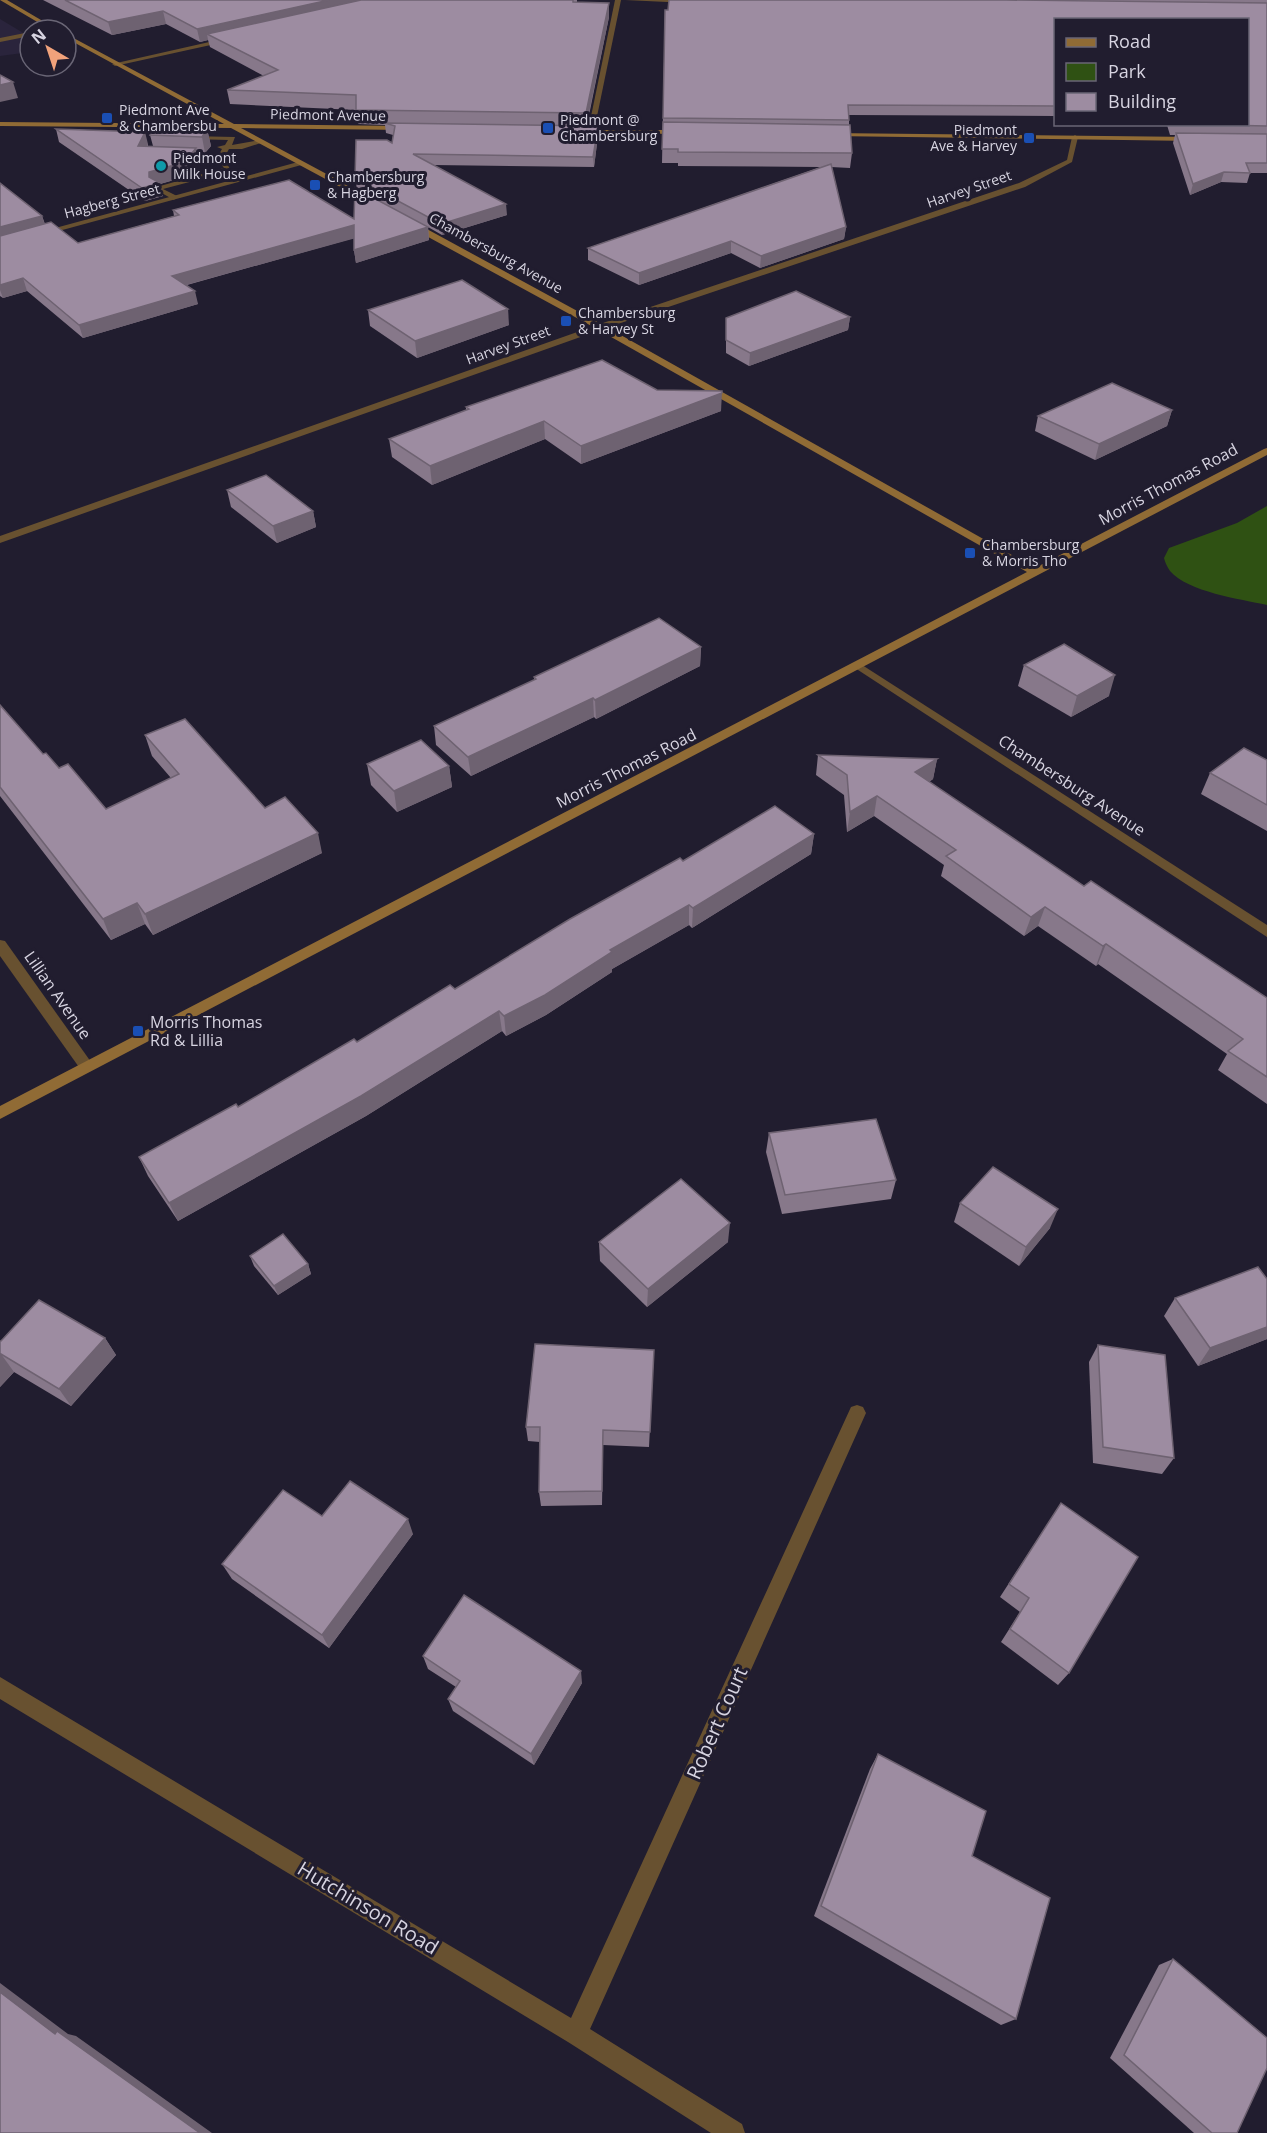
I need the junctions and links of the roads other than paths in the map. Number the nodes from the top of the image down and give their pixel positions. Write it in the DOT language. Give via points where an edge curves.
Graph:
graph roads {
  1 [pos="3,0"];
  2 [pos="618,0"];
  3 [pos="628,0"];
  4 [pos="699,1"];
  5 [pos="34,18"];
  6 [pos="18,36"];
  7 [pos="239,37"];
  8 [pos="0,40"];
  9 [pos="78,43"];
  10 [pos="115,64"];
  11 [pos="0,124"];
  12 [pos="165,125"];
  13 [pos="230,126"];
  14 [pos="414,128"];
  15 [pos="567,130"];
  16 [pos="591,131"];
  17 [pos="693,132"];
  18 [pos="819,134"];
  19 [pos="159,135"];
  20 [pos="179,137"];
  21 [pos="1075,137"];
  22 [pos="1207,139"];
  23 [pos="261,142"];
  24 [pos="210,147"];
  25 [pos="227,147"];
  26 [pos="166,157"];
  27 [pos="220,158"];
  28 [pos="301,164"];
  29 [pos="174,198"];
  30 [pos="384,209"];
  31 [pos="404,220"];
  32 [pos="0,244"];
  33 [pos="600,327"];
  34 [pos="1267,451"];
  35 [pos="0,540"];
  36 [pos="1035,572"];
  37 [pos="860,666"];
  38 [pos="1267,932"];
  39 [pos="0,945"];
  40 [pos="86,1066"];
  41 [pos="0,1113"];
  42 [pos="857,1413"];
  43 [pos="0,1687"];
  44 [pos="576,2034"];
  45 [pos="733,2133"];
  1 -- 5 [label="main road"];
  2 -- 16 [label="street"];
  3 -- 4 [label="street"];
  6 -- 8 [label="street"];
  7 -- 10 [label="street"];
  9 -- 10 [label="main road"];
  10 -- 13 [label="main road"];
  11 -- 12 [label="main road, Piedmont Avenue"];
  12 -- 13 [label="main road, Piedmont Avenue"];
  12 -- 19 [label="street"];
  13 -- 14 [label="main road, Piedmont Avenue"];
  13 -- 23 [label="main road"];
  15 -- 16 [label="main road"];
  16 -- 17 [label="main road"];
  18 -- 21 [label="main road"];
  20 -- 25 [label="street" via="233,138"];
  21 -- 22 [label="main road"];
  21 -- 33 [label="street, Harvey Street" via="1070,161 1022,185"];
  23 -- 25 [label="street"];
  23 -- 28 [label="main road"];
  24 -- 25 [label="street"];
  25 -- 27 [label="street"];
  26 -- 27 [label="street"];
  27 -- 29 [label="street" via="228,169 157,188"];
  28 -- 29 [label="street, Hagberg Street"];
  28 -- 30 [label="main road"];
  29 -- 32 [label="street, Hagberg Street"];
  31 -- 33 [label="main road, Chambersburg Avenue"];
  33 -- 35 [label="street, Harvey Street"];
  33 -- 36 [label="main road, Chambersburg Avenue"];
  34 -- 36 [label="main road, Morris Thomas Road"];
  36 -- 37 [label="main road, Morris Thomas Road"];
  37 -- 38 [label="street, Chambersburg Avenue"];
  37 -- 40 [label="main road, Morris Thomas Road"];
  39 -- 40 [label="street, Lillian Avenue"];
  40 -- 41 [label="main road, Morris Thomas Road"];
  42 -- 44 [label="street, Robert Court"];
  43 -- 44 [label="street, Hutchinson Road"];
  44 -- 45 [label="street, Hutchinson Road"];
}
